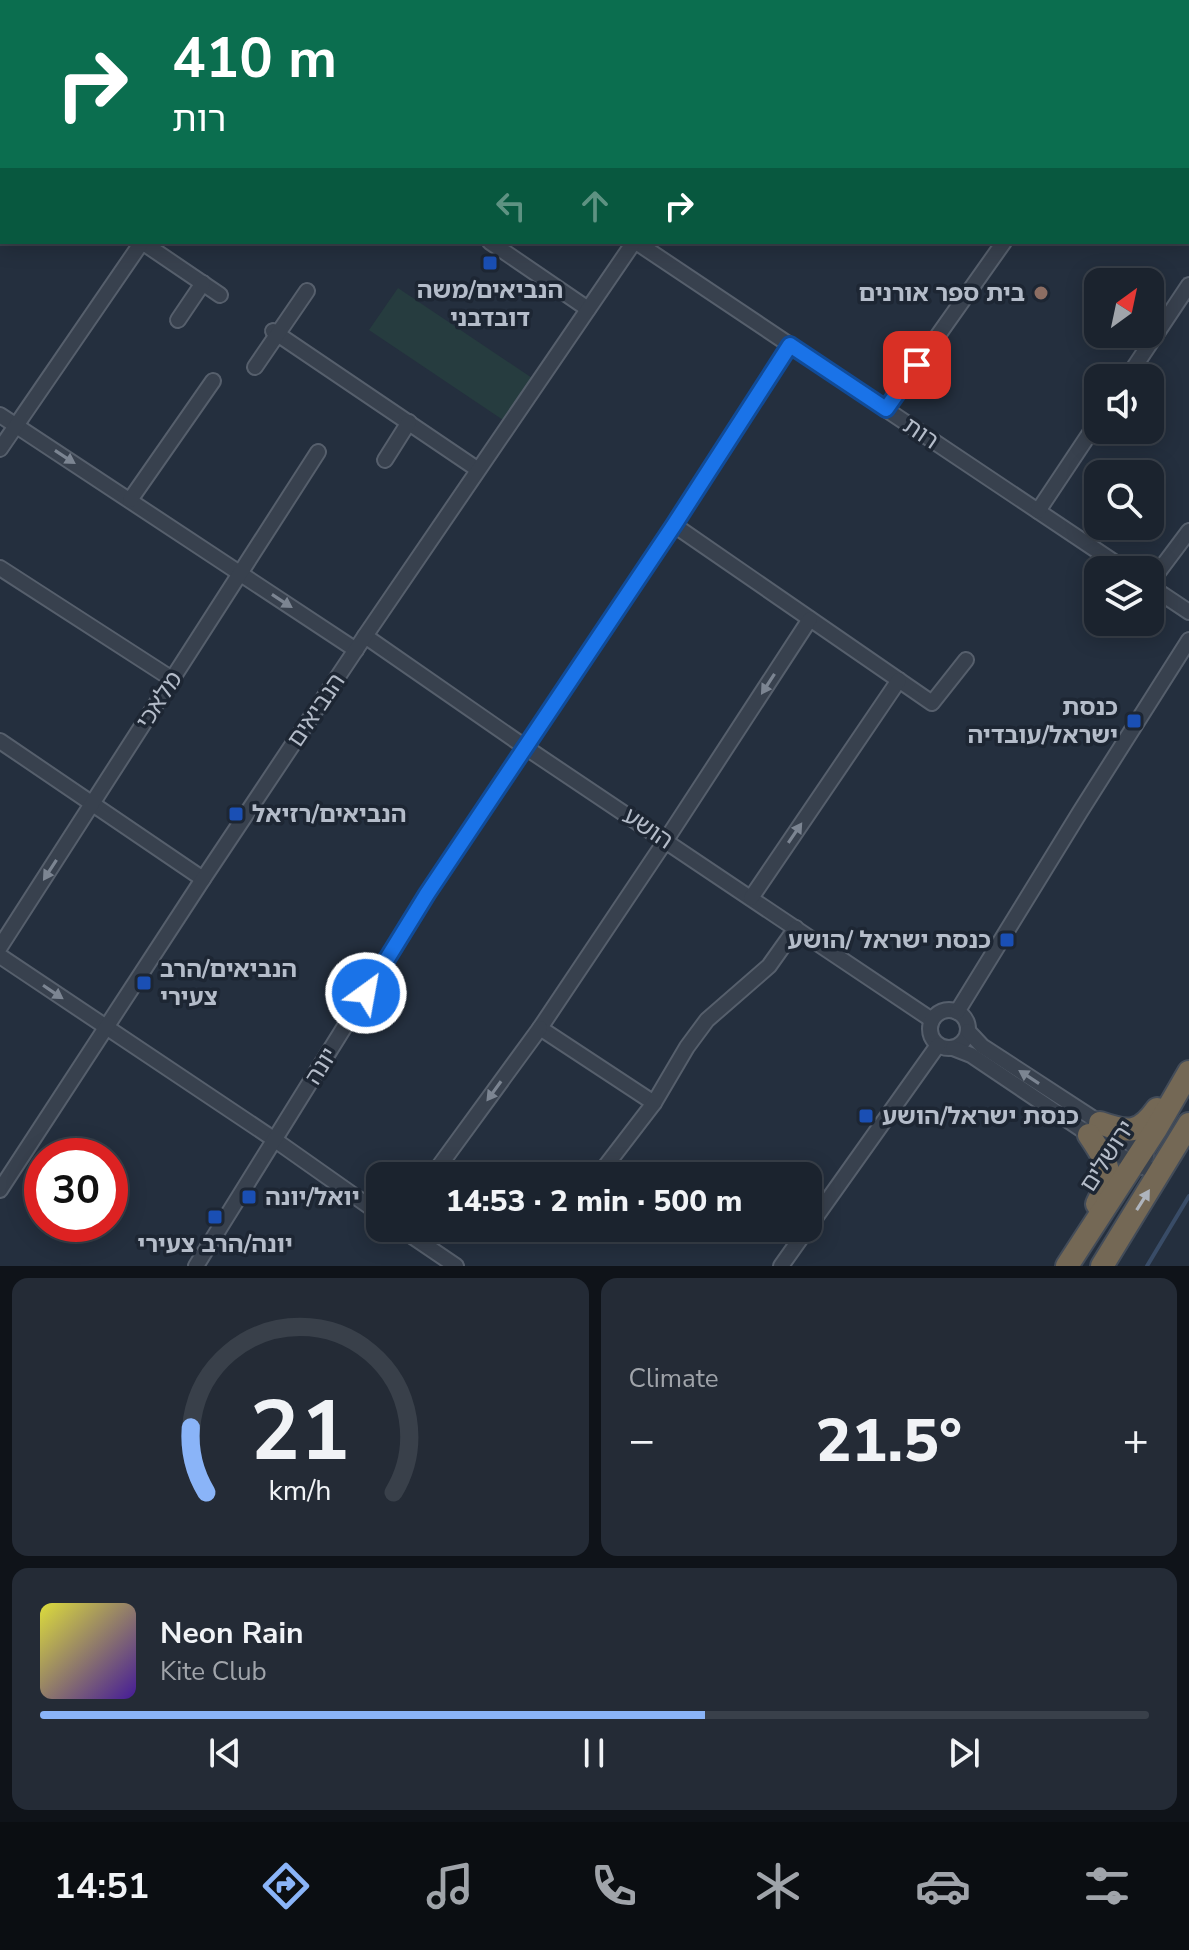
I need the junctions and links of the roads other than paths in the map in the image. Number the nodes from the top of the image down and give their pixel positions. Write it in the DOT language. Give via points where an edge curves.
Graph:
graph roads {
  1 [pos="141,244"];
  2 [pos="145,244"];
  3 [pos="493,244"];
  4 [pos="634,244"];
  5 [pos="638,244"];
  6 [pos="1003,244"];
  7 [pos="203,283"];
  8 [pos="1189,285"];
  9 [pos="307,291"];
  10 [pos="220,295"];
  11 [pos="588,309"];
  12 [pos="178,320"];
  13 [pos="275,332"];
  14 [pos="790,345"];
  15 [pos="1136,364"];
  16 [pos="255,367"];
  17 [pos="213,381"];
  18 [pos="886,409"];
  19 [pos="0,415"];
  20 [pos="409,422"];
  21 [pos="16,425"];
  22 [pos="1084,442"];
  23 [pos="0,449"];
  24 [pos="318,452"];
  25 [pos="385,460"];
  26 [pos="477,469"];
  27 [pos="130,500"];
  28 [pos="1038,511"];
  29 [pos="674,525"];
  30 [pos="1189,531"];
  31 [pos="1105,556"];
  32 [pos="1164,565"];
  33 [pos="0,568"];
  34 [pos="240,573"];
  35 [pos="1164,594"];
  36 [pos="1189,612"];
  37 [pos="810,619"];
  38 [pos="365,636"];
  39 [pos="1189,640"];
  40 [pos="356,650"];
  41 [pos="966,660"];
  42 [pos="172,679"];
  43 [pos="899,680"];
  44 [pos="0,741"];
  45 [pos="525,747"];
  46 [pos="92,804"];
  47 [pos="666,840"];
  48 [pos="203,879"];
  49 [pos="751,898"];
  50 [pos="796,928"];
  51 [pos="0,947"];
  52 [pos="0,956"];
  53 [pos="957,1012"];
  54 [pos="932,1020"];
  55 [pos="106,1028"];
  56 [pos="540,1028"];
  57 [pos="968,1031"];
  58 [pos="946,1046"];
  59 [pos="1189,1066"];
  60 [pos="1189,1072"];
  61 [pos="654,1103"];
  62 [pos="1189,1124"];
  63 [pos="1095,1129"];
  64 [pos="275,1140"];
  65 [pos="1137,1158"];
  66 [pos="442,1162"];
  67 [pos="609,1162"];
  68 [pos="1160,1172"];
  69 [pos="2,1184"];
  70 [pos="366,1204"];
  71 [pos="421,1242"];
  72 [pos="1070,1260"];
  73 [pos="196,1266"];
  74 [pos="456,1266"];
  75 [pos="781,1266"];
  76 [pos="1102,1266"];
  1 -- 21 [label="street"];
  2 -- 7 [label="street"];
  3 -- 11 [label="street"];
  4 -- 11 [label="street, הנביאים"];
  5 -- 14 [label="street, רות"];
  6 -- 18 [label="street"];
  7 -- 10 [label="street"];
  7 -- 12 [label="street"];
  8 -- 15 [label="street"];
  9 -- 13 [label="street"];
  11 -- 26 [label="street, הנביאים"];
  13 -- 16 [label="street"];
  13 -- 20 [label="street"];
  14 -- 18 [label="street, רות"];
  14 -- 29 [label="street, יונה"];
  17 -- 27 [label="street"];
  18 -- 28 [label="street, רות"];
  19 -- 21 [label="street"];
  20 -- 25 [label="street"];
  20 -- 26 [label="street"];
  21 -- 23 [label="street"];
  21 -- 27 [label="street, one-way"];
  22 -- 28 [label="street"];
  24 -- 34 [label="street, מלאכי"];
  26 -- 38 [label="street, הנביאים"];
  27 -- 34 [label="street"];
  28 -- 31 [label="street, רות"];
  29 -- 37 [label="street"];
  29 -- 45 [label="street, יונה"];
  30 -- 32 [label="street"];
  33 -- 42 [label="street"];
  34 -- 40 [label="street, one-way"];
  34 -- 42 [label="street, מלאכי"];
  35 -- 36 [label="street"];
  37 -- 43 [label="street"];
  37 -- 47 [label="street, one-way"];
  38 -- 40 [label="street, הנביאים"];
  38 -- 45 [label="street, הושע"];
  39 -- 53 [label="street"];
  40 -- 48 [label="street, הנביאים"];
  41 -- 43 [label="street" via="932,703"];
  42 -- 46 [label="street, מלאכי"];
  49 -- 43 [label="street, one-way"];
  44 -- 46 [label="street"];
  45 -- 47 [label="street, הושע"];
  45 -- 64 [label="street, יונה"];
  46 -- 48 [label="street"];
  46 -- 51 [label="street, מלאכי, one-way"];
  47 -- 49 [label="street, הושע"];
  47 -- 56 [label="street"];
  48 -- 55 [label="street, הנביאים"];
  49 -- 50 [label="street, הושע"];
  50 -- 54 [label="street, הושע"];
  50 -- 61 [label="street" via="769,966 707,1020"];
  52 -- 55 [label="street, one-way"];
  53 -- 54 [label="street" via="946,1011"];
  53 -- 57 [label="street"];
  54 -- 58 [label="street" via="934,1041"];
  55 -- 64 [label="street"];
  55 -- 69 [label="street, הנביאים"];
  56 -- 61 [label="street"];
  56 -- 66 [label="street, one-way"];
  57 -- 58 [label="street" via="963,1042"];
  63 -- 57 [label="street, one-way"];
  58 -- 63 [label="street" via="971,1055"];
  58 -- 75 [label="street"];
  59 -- 63 [label="highway" via="1142,1126 1129,1131"];
  60 -- 65 [label="highway, ירושלים"];
  61 -- 67 [label="street"];
  62 -- 68 [label="highway"];
  63 -- 65 [label="street"];
  63 -- 72 [label="highway" via="1108,1172"];
  64 -- 70 [label="street"];
  64 -- 73 [label="street, יונה"];
  65 -- 68 [label="street"];
  65 -- 72 [label="highway, ירושלים"];
  76 -- 68 [label="highway, one-way"];
  71 -- 74 [label="street"];
}
